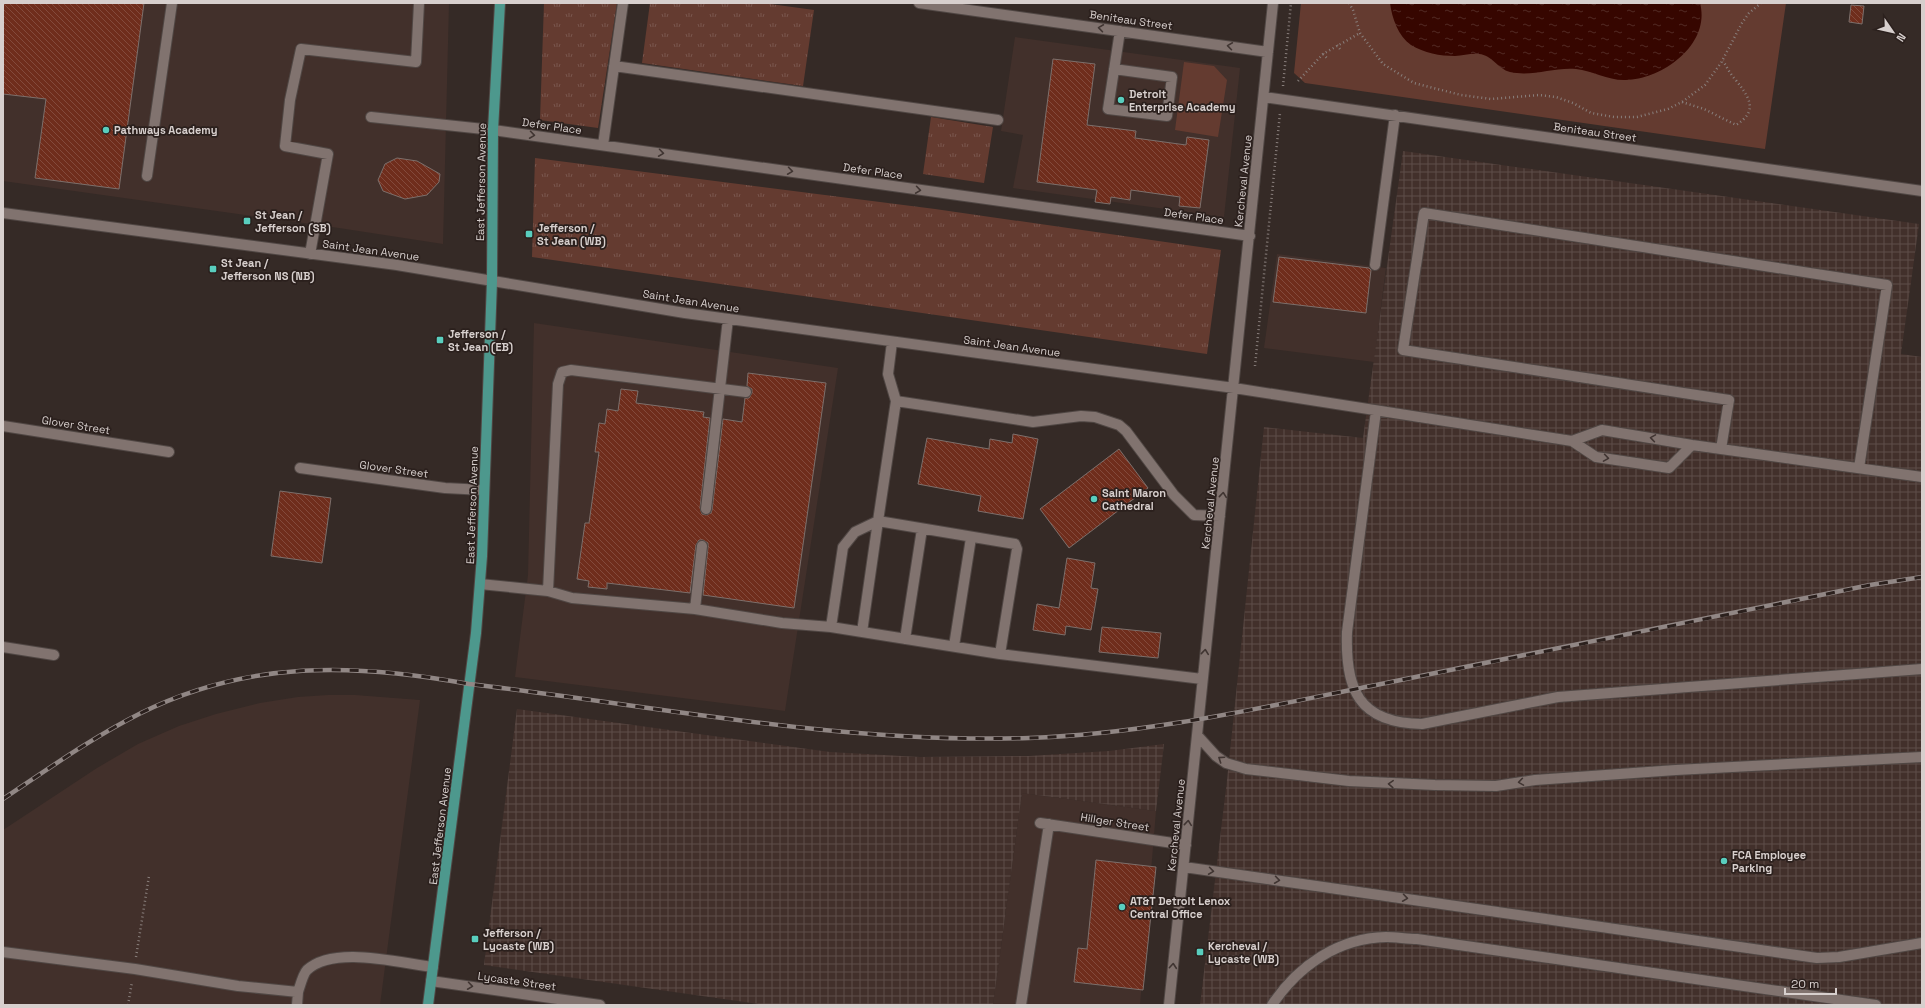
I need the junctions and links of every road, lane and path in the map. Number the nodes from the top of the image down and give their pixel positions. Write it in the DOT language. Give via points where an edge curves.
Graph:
graph roads {
  1 [pos="172,3"];
  2 [pos="419,3"];
  3 [pos="500,3"];
  4 [pos="623,3"];
  5 [pos="919,3"];
  6 [pos="1274,3"];
  7 [pos="1291,3"];
  8 [pos="1349,3"];
  9 [pos="1761,3"];
  10 [pos="1120,31"];
  11 [pos="1360,33"];
  12 [pos="1336,45"];
  13 [pos="1340,49"];
  14 [pos="1268,52"];
  15 [pos="1324,54"];
  16 [pos="1328,59"];
  17 [pos="1723,60"];
  18 [pos="614,66"];
  19 [pos="1114,69"];
  20 [pos="1298,81"];
  21 [pos="1264,97"];
  22 [pos="1282,99"];
  23 [pos="1682,102"];
  24 [pos="1395,115"];
  25 [pos="371,117"];
  26 [pos="998,120"];
  27 [pos="493,130"];
  28 [pos="603,145"];
  29 [pos="147,176"];
  30 [pos="1922,191"];
  31 [pos="3,213"];
  32 [pos="1250,236"];
  33 [pos="310,254"];
  34 [pos="1375,265"];
  35 [pos="492,281"];
  36 [pos="728,319"];
  37 [pos="892,342"];
  38 [pos="1255,366"];
  39 [pos="719,388"];
  40 [pos="1234,388"];
  41 [pos="746,392"];
  42 [pos="896,401"];
  43 [pos="1376,411"];
  44 [pos="3,426"];
  45 [pos="1572,441"];
  46 [pos="1692,445"];
  47 [pos="1721,449"];
  48 [pos="169,452"];
  49 [pos="300,468"];
  50 [pos="1858,468"];
  51 [pos="1922,477"];
  52 [pos="484,490"];
  53 [pos="706,509"];
  54 [pos="1220,516"];
  55 [pos="878,521"];
  56 [pos="922,530"];
  57 [pos="971,538"];
  58 [pos="702,546"];
  59 [pos="480,584"];
  60 [pos="548,591"];
  61 [pos="695,610"];
  62 [pos="831,627"];
  63 [pos="862,632"];
  64 [pos="905,639"];
  65 [pos="954,646"];
  66 [pos="3,647"];
  67 [pos="1000,654"];
  68 [pos="54,655"];
  69 [pos="1922,669"];
  70 [pos="1202,679"];
  71 [pos="1197,735"];
  72 [pos="1922,757"];
  73 [pos="1186,845"];
  74 [pos="1184,867"];
  75 [pos="149,876"];
  76 [pos="1922,943"];
  77 [pos="3,952"];
  78 [pos="433,967"];
  79 [pos="135,970"];
  80 [pos="431,981"];
  81 [pos="298,992"];
  82 [pos="128,1005"];
  83 [pos="297,1005"];
  84 [pos="428,1005"];
  85 [pos="600,1005"];
  86 [pos="1020,1005"];
  87 [pos="1169,1005"];
  88 [pos="1272,1005"];
  89 [pos="1876,1005"];
  1 -- 29 [label="street"];
  2 -- 33 [label="street" via="416,62 300,49 290,100 285,146 328,154"];
  3 -- 27 [label="main road, East Jefferson Avenue"];
  4 -- 18 [label="street"];
  10 -- 5 [label="street, Beniteau Street, one-way"];
  6 -- 14 [label="street, Kercheval Avenue"];
  7 -- 22 [label="path"];
  8 -- 11 [label="path"];
  9 -- 17 [label="path" via="1742,23"];
  14 -- 10 [label="street, Beniteau Street, one-way"];
  10 -- 19 [label="street"];
  11 -- 12 [label="path"];
  11 -- 23 [label="path" via="1383,64 1414,83 1461,95 1491,99 1531,95 1556,97 1591,113 1614,117 1642,116"];
  12 -- 13 [label="path"];
  12 -- 15 [label="path"];
  14 -- 21 [label="street, Kercheval Avenue"];
  15 -- 16 [label="path"];
  15 -- 20 [label="path"];
  17 -- 23 [label="path" via="1705,84"];
  17 -- 23 [label="path" via="1744,90 1750,104 1748,115 1736,125 1704,109"];
  18 -- 26 [label="street"];
  18 -- 28 [label="street"];
  19 -- 19 [label="street" via="1108,109 1167,116 1172,77"];
  21 -- 22 [label="street, Beniteau Street"];
  21 -- 32 [label="street, Kercheval Avenue"];
  22 -- 24 [label="street, Beniteau Street"];
  22 -- 38 [label="path"];
  24 -- 30 [label="street, Beniteau Street"];
  24 -- 34 [label="street"];
  25 -- 27 [label="street, Defer Place"];
  27 -- 28 [label="street, Defer Place, one-way"];
  27 -- 35 [label="main road, East Jefferson Avenue"];
  28 -- 32 [label="street, Defer Place, one-way"];
  31 -- 33 [label="street, Saint Jean Avenue"];
  32 -- 40 [label="street, Kercheval Avenue"];
  33 -- 35 [label="street, Saint Jean Avenue"];
  35 -- 36 [label="street, Saint Jean Avenue"];
  35 -- 52 [label="main road, East Jefferson Avenue"];
  36 -- 37 [label="street, Saint Jean Avenue"];
  36 -- 39 [label="street"];
  37 -- 40 [label="street, Saint Jean Avenue"];
  37 -- 42 [label="street" via="888,374"];
  39 -- 41 [label="street"];
  39 -- 53 [label="street"];
  39 -- 60 [label="street" via="570,370 562,372 558,384"];
  40 -- 43 [label="street, Saint Jean Avenue"];
  54 -- 40 [label="street, Kercheval Avenue, one-way"];
  42 -- 54 [label="street" via="1033,422 1082,416 1108,420 1126,431 1174,495 1194,515"];
  42 -- 55 [label="street"];
  43 -- 45 [label="street, Saint Jean Avenue"];
  43 -- 69 [label="street" via="1346,655 1354,689 1366,706 1385,719 1422,724 1558,697"];
  44 -- 48 [label="street, Glover Street"];
  46 -- 45 [label="street, one-way" via="1602,430"];
  45 -- 46 [label="street, one-way" via="1596,457 1669,468"];
  46 -- 47 [label="street"];
  47 -- 50 [label="street"];
  47 -- 50 [label="street" via="1729,400 1403,350 1424,213 1887,285"];
  49 -- 52 [label="street, Glover Street" via="445,488"];
  50 -- 51 [label="street"];
  52 -- 59 [label="main road, East Jefferson Avenue"];
  70 -- 54 [label="street, Kercheval Avenue, one-way"];
  55 -- 56 [label="street"];
  55 -- 62 [label="street" via="855,532 843,547"];
  55 -- 63 [label="street"];
  56 -- 57 [label="street"];
  56 -- 64 [label="street"];
  57 -- 65 [label="street"];
  57 -- 67 [label="street" via="1010,542 1015,544 1017,549"];
  58 -- 61 [label="street"];
  59 -- 60 [label="street"];
  59 -- 78 [label="main road, East Jefferson Avenue"];
  60 -- 61 [label="street" via="572,598"];
  61 -- 62 [label="street"];
  62 -- 63 [label="street"];
  63 -- 64 [label="street"];
  64 -- 65 [label="street"];
  65 -- 67 [label="street"];
  66 -- 68 [label="street"];
  67 -- 70 [label="street"];
  70 -- 71 [label="street, Kercheval Avenue"];
  72 -- 71 [label="street, one-way" via="1560,778 1496,786 1435,785 1349,782 1246,770 1226,763 1216,756"];
  73 -- 71 [label="street, Kercheval Avenue, one-way"];
  73 -- 74 [label="street, Kercheval Avenue"];
  73 -- 86 [label="street, Hillger Street" via="1044,824"];
  74 -- 76 [label="street, one-way" via="1817,958 1839,957"];
  87 -- 74 [label="street, Kercheval Avenue, one-way"];
  75 -- 79 [label="path"];
  77 -- 79 [label="street"];
  78 -- 80 [label="main road, East Jefferson Avenue"];
  78 -- 81 [label="street" via="346,956 321,961 306,971"];
  79 -- 81 [label="street" via="238,986"];
  79 -- 82 [label="path"];
  80 -- 84 [label="main road, East Jefferson Avenue"];
  80 -- 85 [label="street, Lycaste Street, one-way"];
  81 -- 83 [label="street"];
  88 -- 89 [label="street" via="1291,981 1322,955 1356,941 1386,937 1417,939"];
}
